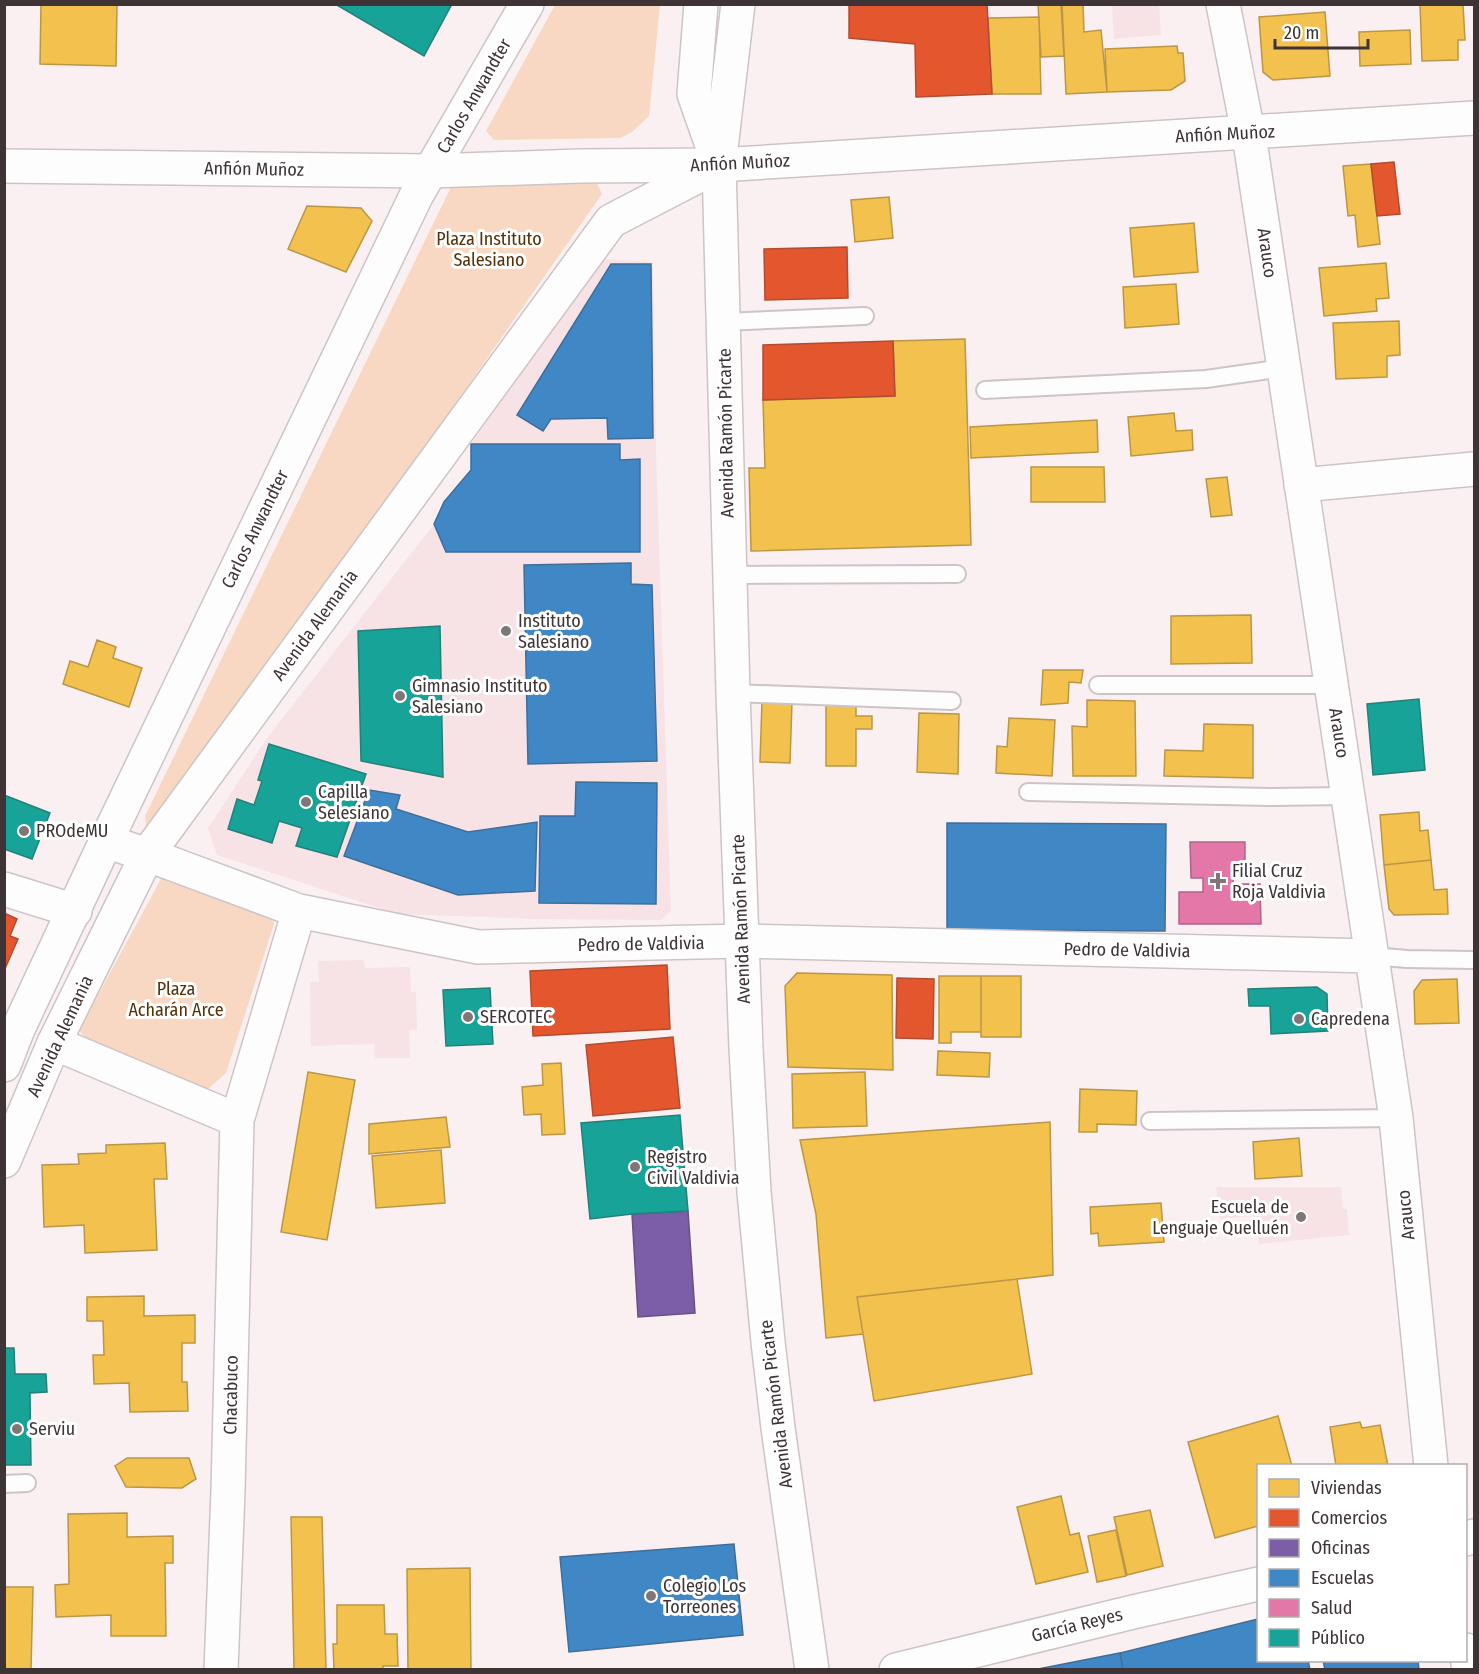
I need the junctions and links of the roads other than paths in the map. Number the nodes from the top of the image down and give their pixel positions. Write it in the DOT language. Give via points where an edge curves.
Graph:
graph roads {
  1 [pos="528,4"];
  2 [pos="701,4"];
  3 [pos="738,4"];
  4 [pos="1223,4"];
  5 [pos="1474,118"];
  6 [pos="1248,132"];
  7 [pos="719,165"];
  8 [pos="4,166"];
  9 [pos="431,171"];
  10 [pos="866,316"];
  11 [pos="723,322"];
  12 [pos="1284,368"];
  13 [pos="985,390"];
  14 [pos="1474,469"];
  15 [pos="1301,485"];
  16 [pos="957,574"];
  17 [pos="730,575"];
  18 [pos="1098,685"];
  19 [pos="1332,685"];
  20 [pos="733,693"];
  21 [pos="952,701"];
  22 [pos="1028,792"];
  23 [pos="1348,796"];
  24 [pos="106,841"];
  25 [pos="147,855"];
  26 [pos="4,889"];
  27 [pos="75,911"];
  28 [pos="298,911"];
  29 [pos="743,941"];
  30 [pos="1372,956"];
  31 [pos="1474,960"];
  32 [pos="54,1043"];
  33 [pos="4,1065"];
  34 [pos="1396,1118"];
  35 [pos="237,1120"];
  36 [pos="1150,1121"];
  37 [pos="4,1161"];
  38 [pos="1431,1464"];
  39 [pos="27,1483"];
  40 [pos="4,1484"];
  41 [pos="1257,1584"];
  42 [pos="221,1670"];
  43 [pos="812,1670"];
  44 [pos="896,1670"];
  1 -- 9 [label="street, Carlos Anwandter"];
  2 -- 7 [label="street, Avenida Ramón Picarte" via="694,94"];
  3 -- 7 [label="street, Avenida Ramón Picarte"];
  4 -- 6 [label="street, Arauco"];
  5 -- 6 [label="street, Anfión Muñoz"];
  6 -- 7 [label="street, Anfión Muñoz"];
  6 -- 12 [label="street, Arauco"];
  7 -- 9 [label="street, Anfión Muñoz"];
  7 -- 11 [label="street, Avenida Ramón Picarte"];
  7 -- 25 [label="street, Avenida Alemania" via="611,220"];
  8 -- 9 [label="street, Anfión Muñoz"];
  9 -- 24 [label="street, Carlos Anwandter" via="330,372"];
  10 -- 11 [label="lane"];
  11 -- 17 [label="street, Avenida Ramón Picarte"];
  12 -- 13 [label="lane" via="1206,379"];
  12 -- 15 [label="street, Arauco"];
  14 -- 15 [label="street"];
  15 -- 19 [label="street, Arauco"];
  16 -- 17 [label="lane"];
  17 -- 20 [label="street, Avenida Ramón Picarte"];
  18 -- 19 [label="lane"];
  19 -- 23 [label="street, Arauco"];
  20 -- 21 [label="lane"];
  20 -- 29 [label="street, Avenida Ramón Picarte"];
  22 -- 23 [label="lane"];
  23 -- 30 [label="street, Arauco"];
  24 -- 25 [label="street, Pedro de Valdivia"];
  24 -- 27 [label="street, Carlos Anwandter"];
  25 -- 28 [label="street, Pedro de Valdivia"];
  25 -- 32 [label="street, Avenida Alemania"];
  26 -- 27 [label="street"];
  27 -- 33 [label="street, Carlos Anwandter"];
  28 -- 29 [label="street, Pedro de Valdivia" via="478,947"];
  28 -- 35 [label="street, Chacabuco"];
  29 -- 30 [label="street, Pedro de Valdivia"];
  29 -- 43 [label="street, Avenida Ramón Picarte" via="754,1192 768,1342"];
  30 -- 31 [label="lane"];
  30 -- 34 [label="street, Arauco"];
  32 -- 35 [label="street"];
  32 -- 37 [label="street, Avenida Alemania"];
  34 -- 36 [label="lane"];
  34 -- 38 [label="street, Arauco"];
  35 -- 42 [label="street, Chacabuco"];
  39 -- 40 [label="lane"];
  41 -- 44 [label="street, García Reyes"];
}
